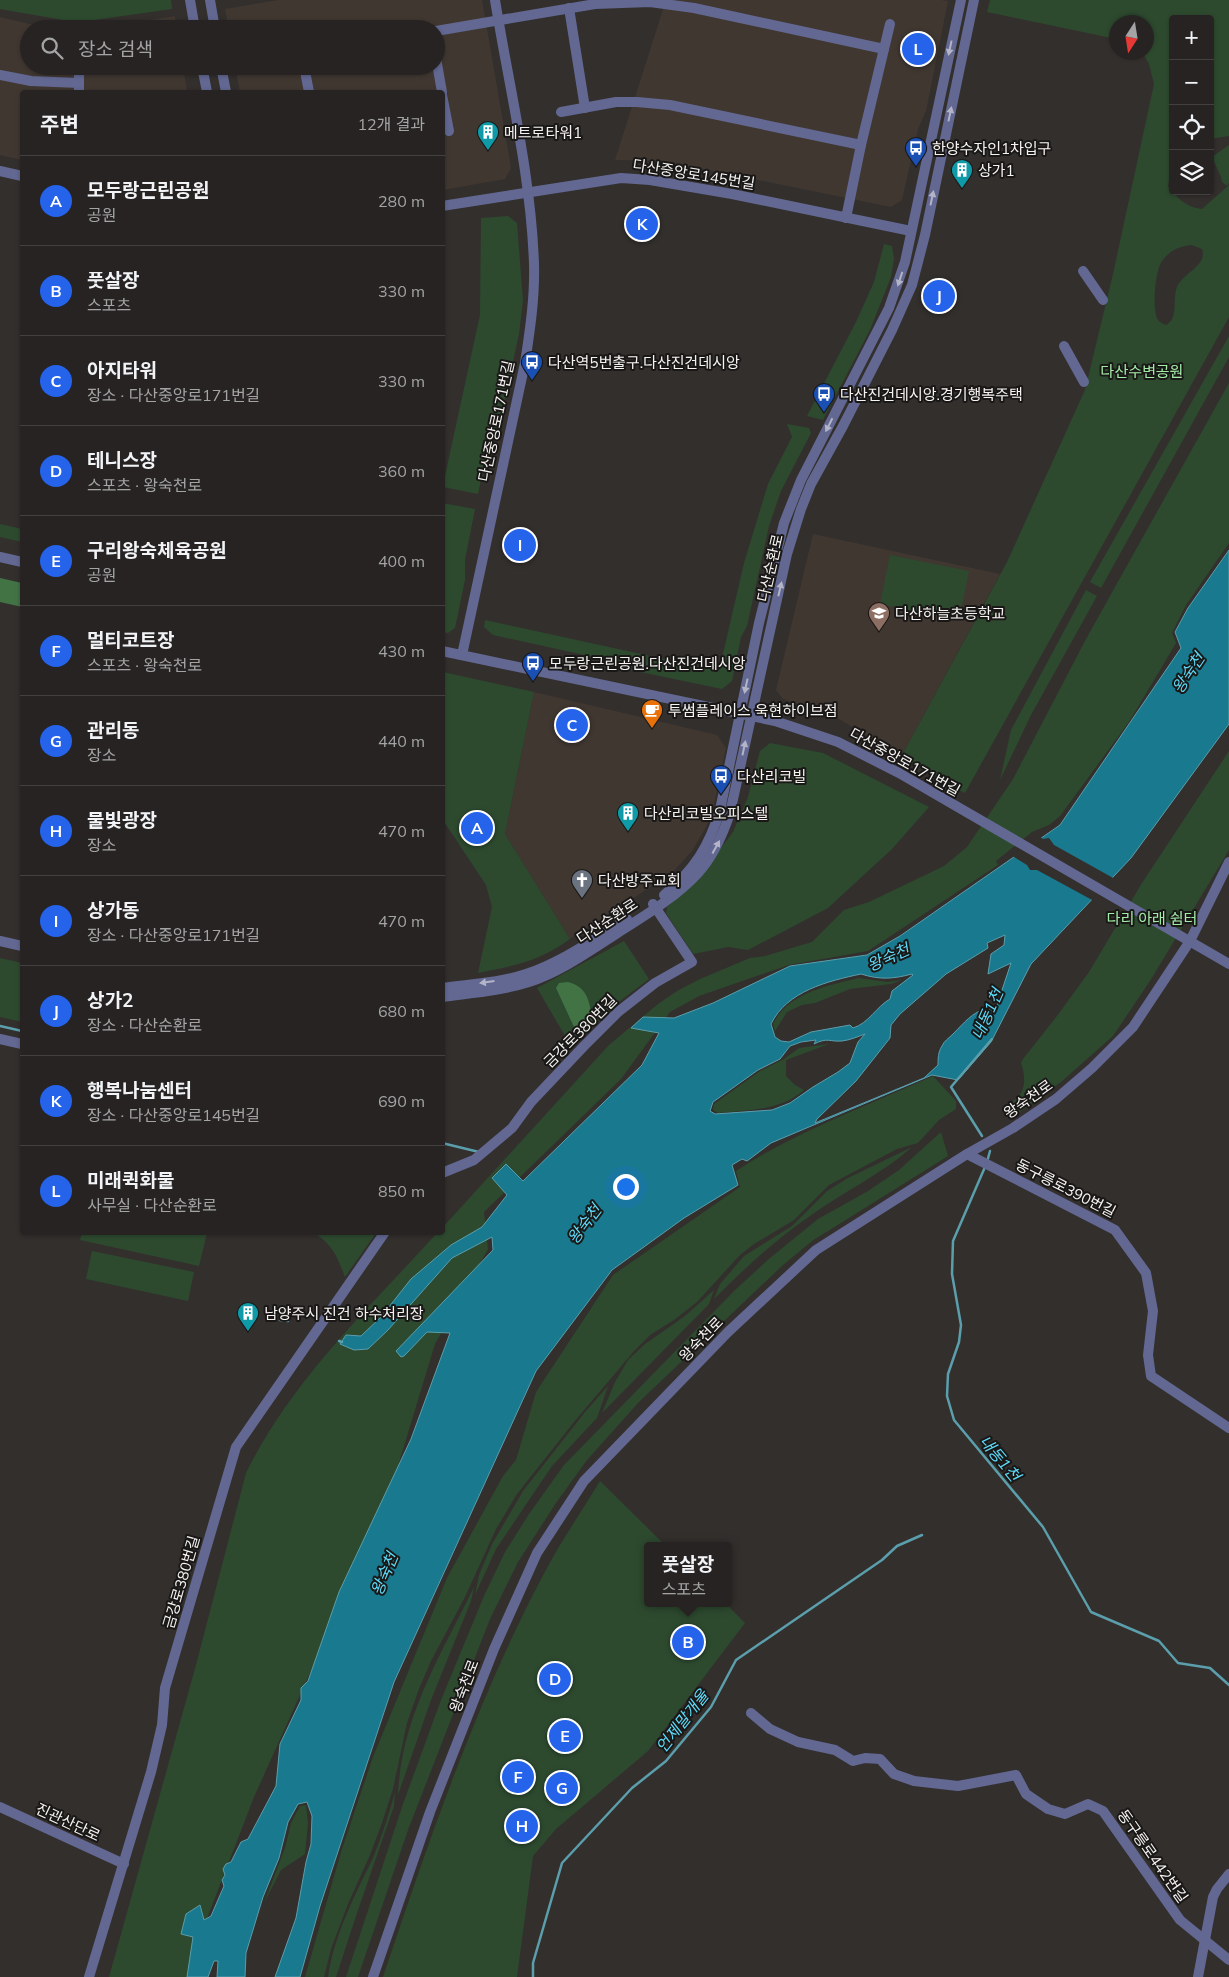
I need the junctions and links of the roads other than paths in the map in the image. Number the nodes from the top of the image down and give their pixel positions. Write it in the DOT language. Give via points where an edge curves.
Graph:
graph roads {
  1 [pos="190,0"];
  2 [pos="210,0"];
  3 [pos="495,0"];
  4 [pos="961,0"];
  5 [pos="974,0"];
  6 [pos="569,8"];
  7 [pos="193,20"];
  8 [pos="213,20"];
  9 [pos="499,21"];
  10 [pos="890,24"];
  11 [pos="445,30"];
  12 [pos="884,49"];
  13 [pos="0,74"];
  14 [pos="79,75"];
  15 [pos="204,75"];
  16 [pos="223,75"];
  17 [pos="306,75"];
  18 [pos="439,75"];
  19 [pos="79,88"];
  20 [pos="207,90"];
  21 [pos="226,90"];
  22 [pos="309,90"];
  23 [pos="441,90"];
  24 [pos="445,108"];
  25 [pos="585,108"];
  26 [pos="561,112"];
  27 [pos="450,131"];
  28 [pos="861,145"];
  29 [pos="0,171"];
  30 [pos="20,176"];
  31 [pos="528,192"];
  32 [pos="445,206"];
  33 [pos="846,218"];
  34 [pos="911,231"];
  35 [pos="1083,271"];
  36 [pos="1103,300"];
  37 [pos="1064,346"];
  38 [pos="1084,382"];
  39 [pos="0,557"];
  40 [pos="20,562"];
  41 [pos="445,652"];
  42 [pos="462,655"];
  43 [pos="740,714"];
  44 [pos="751,717"];
  45 [pos="1229,862"];
  46 [pos="654,905"];
  47 [pos="1185,938"];
  48 [pos="0,941"];
  49 [pos="20,946"];
  50 [pos="1229,964"];
  51 [pos="445,988"];
  52 [pos="445,997"];
  53 [pos="0,1039"];
  54 [pos="20,1044"];
  55 [pos="967,1154"];
  56 [pos="445,1172"];
  57 [pos="383,1235"];
  58 [pos="1229,1428"];
  59 [pos="751,1713"];
  60 [pos="0,1807"];
  61 [pos="124,1864"];
  62 [pos="1229,1874"];
  63 [pos="1206,1941"];
  64 [pos="1229,1960"];
  65 [pos="89,1977"];
  66 [pos="373,1977"];
  67 [pos="1198,1977"];
  1 -- 7 [label="street"];
  2 -- 8 [label="street"];
  3 -- 9 [label="street, 다산중앙로171번길"];
  4 -- 34 [label="street, 다산순환로, one-way"];
  44 -- 5 [label="street, 다산순환로, one-way" via="787,554 801,509 912,285"];
  6 -- 9 [label="street"];
  6 -- 12 [label="street" via="626,2 672,4"];
  6 -- 25 [label="street"];
  9 -- 11 [label="street"];
  9 -- 31 [label="street, 다산중앙로171번길"];
  10 -- 12 [label="street"];
  12 -- 28 [label="street"];
  13 -- 19 [label="street"];
  14 -- 19 [label="street"];
  15 -- 20 [label="street"];
  16 -- 21 [label="street"];
  17 -- 22 [label="street"];
  18 -- 23 [label="street"];
  24 -- 27 [label="street"];
  25 -- 26 [label="street"];
  25 -- 28 [label="street" via="616,102 670,105"];
  28 -- 33 [label="street"];
  29 -- 30 [label="street"];
  31 -- 32 [label="street, 다산중앙로145번길"];
  31 -- 33 [label="street, 다산중앙로145번길" via="621,178 650,180"];
  31 -- 42 [label="street, 다산중앙로171번길" via="534,264 531,324"];
  33 -- 34 [label="street, 다산중앙로145번길"];
  34 -- 43 [label="street, 다산순환로, one-way" via="905,262 889,308 792,499 771,572"];
  35 -- 36 [label="street"];
  37 -- 38 [label="street"];
  39 -- 40 [label="street"];
  41 -- 42 [label="street, 다산중앙로171번길"];
  42 -- 43 [label="street, 다산중앙로171번길"];
  43 -- 44 [label="street, 다산중앙로171번길"];
  43 -- 46 [label="street, 다산순환로" via="720,810 711,837 693,868"];
  46 -- 44 [label="street, 다산순환로, one-way" via="686,886 715,849 730,813"];
  44 -- 47 [label="street, 다산중앙로171번길" via="775,721 838,742 899,772"];
  45 -- 47 [label="street, 왕숙천로"];
  46 -- 51 [label="street, 다산순환로, one-way" via="542,968 508,979"];
  46 -- 52 [label="street, 다산순환로" via="547,975 505,988"];
  46 -- 56 [label="street, 금강로380번길" via="692,962 655,982 618,1012 531,1102 512,1128 474,1160"];
  47 -- 50 [label="street, 다산중앙로171번길"];
  47 -- 55 [label="street, 왕숙천로" via="1134,1027 1056,1099"];
  48 -- 49 [label="street"];
  53 -- 54 [label="street"];
  55 -- 58 [label="street, 동구릉로390번길" via="1115,1230 1146,1273 1153,1310 1148,1355 1151,1376"];
  55 -- 66 [label="street, 왕숙천로" via="816,1250 728,1332 584,1481 537,1553 494,1650 430,1812"];
  57 -- 61 [label="street, 금강로380번길" via="236,1447 166,1688 162,1725"];
  59 -- 63 [label="street, 동구릉로442번길" via="770,1729 798,1742 835,1750 854,1761 880,1759 894,1774 914,1781 958,1786 1016,1775 1026,1794 1048,1810 1065,1814 1088,1804 1103,1811 1180,1920"];
  60 -- 61 [label="street, 진관산단로"];
  61 -- 65 [label="street, 금강로380번길"];
  62 -- 63 [label="street" via="1213,1897"];
  63 -- 64 [label="street, 동구릉로442번길"];
  63 -- 67 [label="street"];
}
